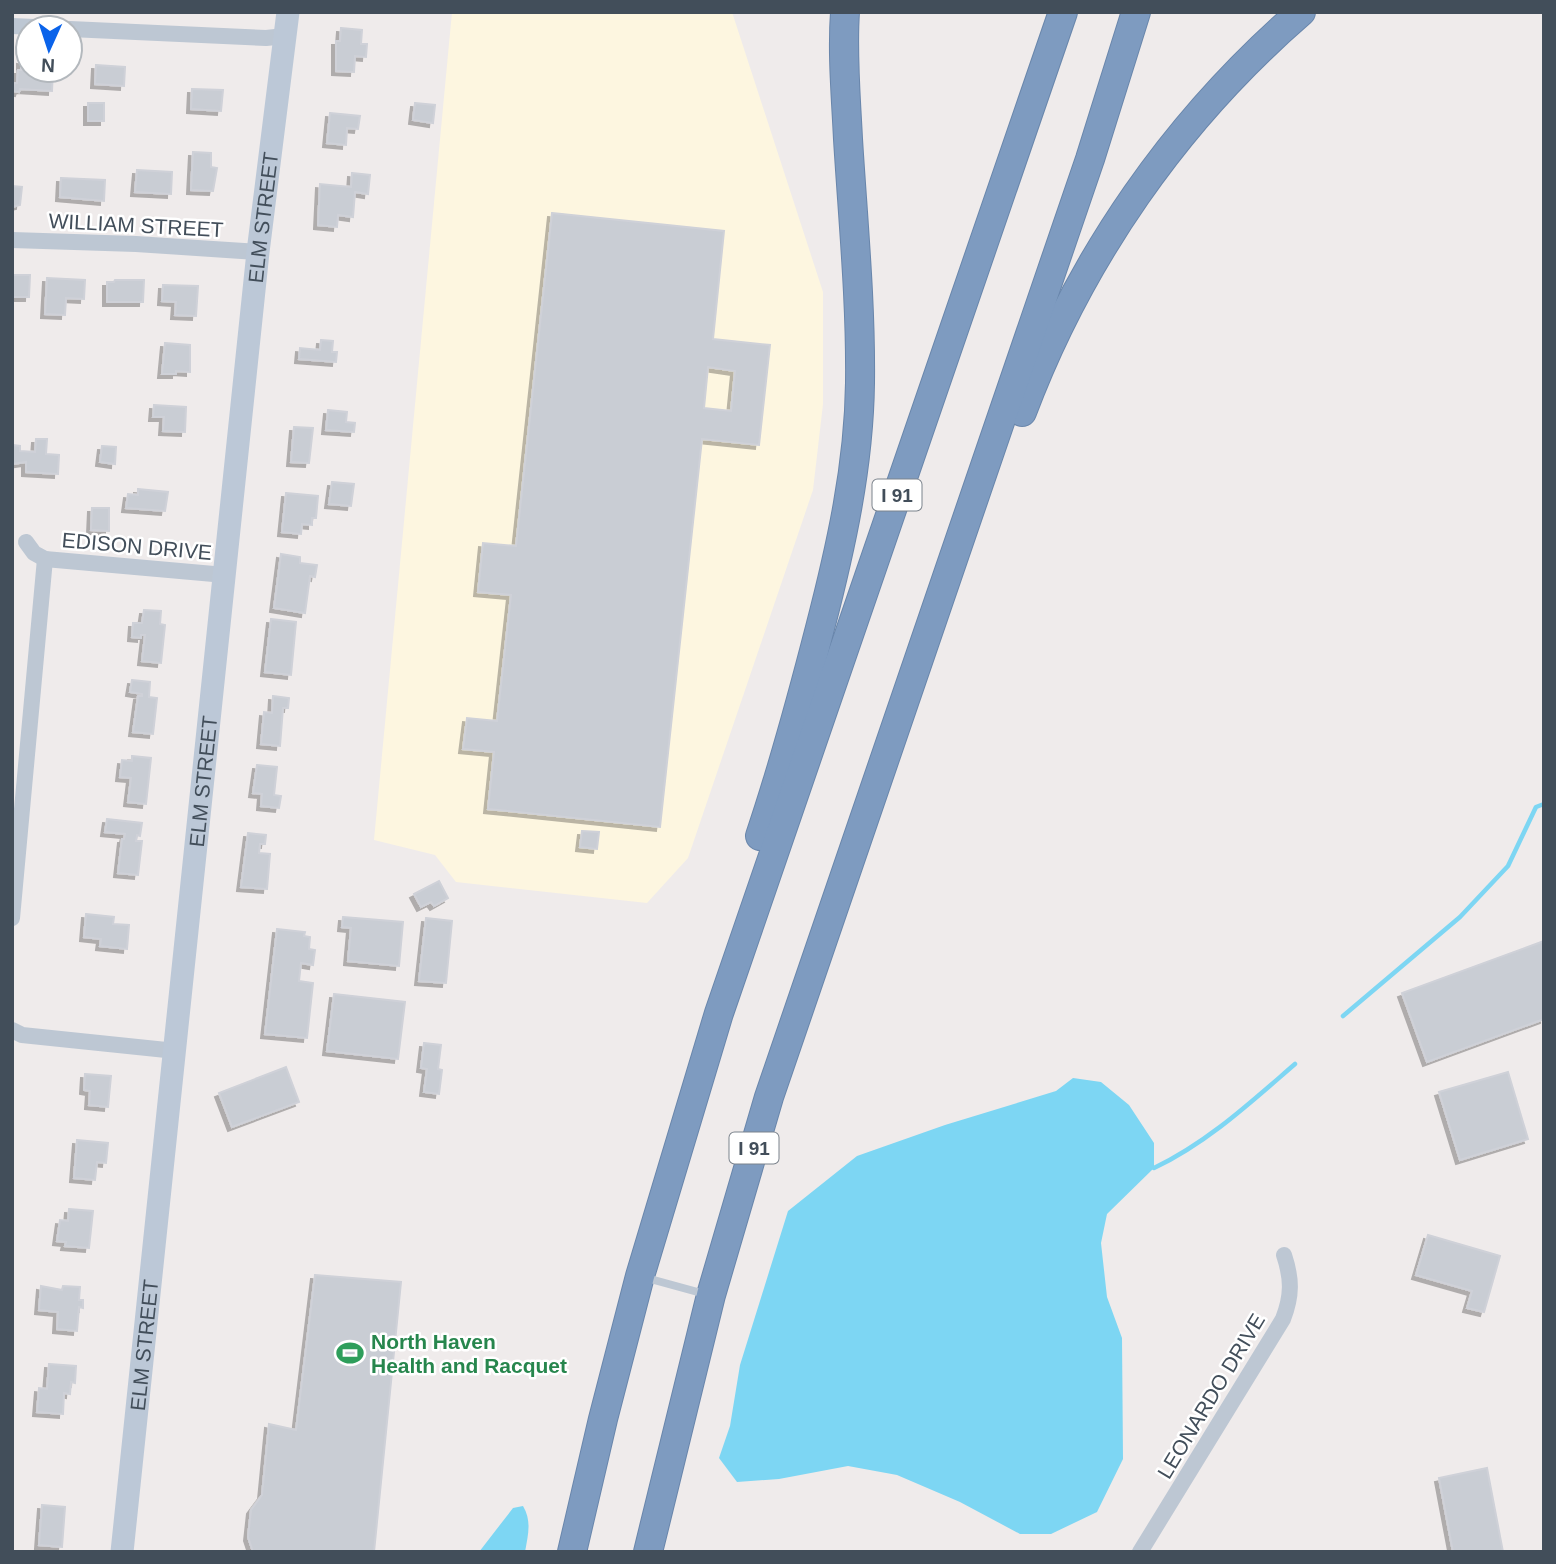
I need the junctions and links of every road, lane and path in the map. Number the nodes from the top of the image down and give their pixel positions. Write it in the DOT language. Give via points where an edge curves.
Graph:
graph roads {
  1 [pos="288,12"];
  2 [pos="845,12"];
  3 [pos="1063,12"];
  4 [pos="1136,12"];
  5 [pos="1301,12"];
  6 [pos="84,30"];
  7 [pos="285,36"];
  8 [pos="12,240"];
  9 [pos="258,252"];
  10 [pos="967,519"];
  11 [pos="26,542"];
  12 [pos="45,559"];
  13 [pos="225,575"];
  14 [pos="12,918"];
  15 [pos="732,977"];
  16 [pos="12,1030"];
  17 [pos="176,1051"];
  18 [pos="1284,1255"];
  19 [pos="640,1276"];
  20 [pos="711,1295"];
  21 [pos="122,1552"];
  22 [pos="572,1552"];
  23 [pos="648,1552"];
  24 [pos="1140,1552"];
  1 -- 7 [label="street, ELM STREET"];
  2 -- 15 [label="highway" via="845,91 860,338 855,458 843,531 808,673 737,907"];
  3 -- 15 [label="highway, I 91"];
  4 -- 10 [label="highway, I 91"];
  5 -- 10 [label="highway" via="1201,112 1129,205 1063,318 1000,471"];
  6 -- 7 [label="street"];
  7 -- 9 [label="street, ELM STREET"];
  8 -- 9 [label="street, WILLIAM STREET"];
  9 -- 13 [label="street, ELM STREET"];
  10 -- 20 [label="highway, I 91" via="789,1035"];
  11 -- 12 [label="street, EDISON DRIVE"];
  12 -- 13 [label="street, EDISON DRIVE"];
  12 -- 14 [label="street, EDISON DRIVE"];
  13 -- 17 [label="street, ELM STREET"];
  15 -- 19 [label="highway, I 91"];
  16 -- 17 [label="street" via="22,1035"];
  17 -- 21 [label="street, ELM STREET"];
  18 -- 24 [label="street, LEONARDO DRIVE" via="1292,1289 1283,1319"];
  19 -- 20 [label="lane"];
  19 -- 22 [label="highway, I 91"];
  20 -- 23 [label="highway, I 91"];
}
